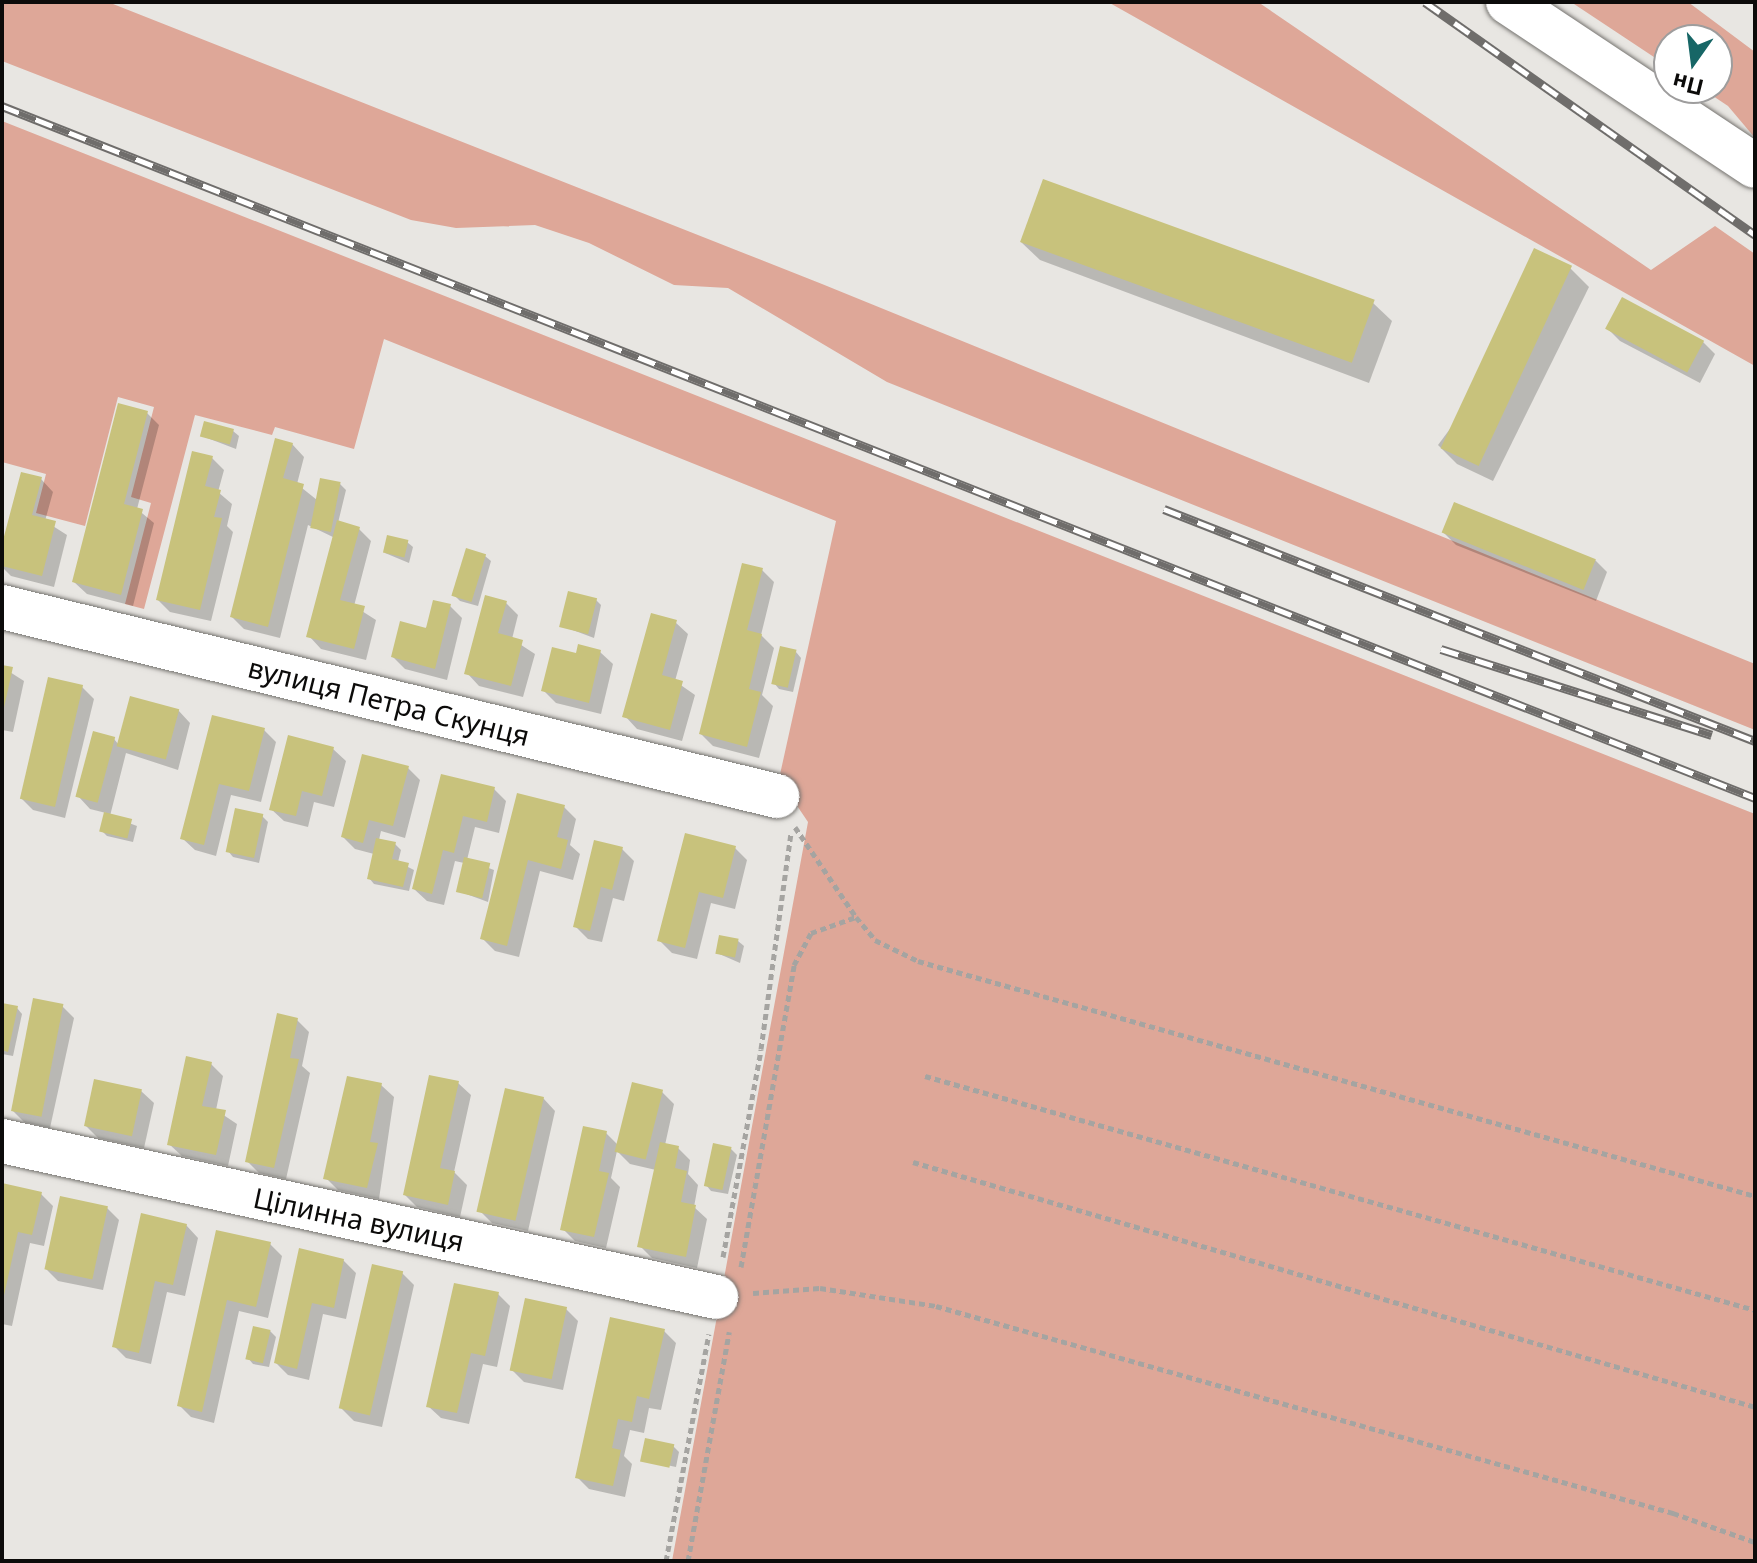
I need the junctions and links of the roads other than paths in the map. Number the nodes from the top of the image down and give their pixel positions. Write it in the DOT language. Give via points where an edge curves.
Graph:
graph roads {
  1 [pos="1508,2"];
  2 [pos="1755,166"];
  3 [pos="2,607"];
  4 [pos="777,796"];
  5 [pos="2,1141"];
  6 [pos="726,1296"];
  1 -- 2 [label="street"];
  3 -- 4 [label="street, вулиця Петра Скунця"];
  5 -- 6 [label="street, Цілинна вулиця"];
}
